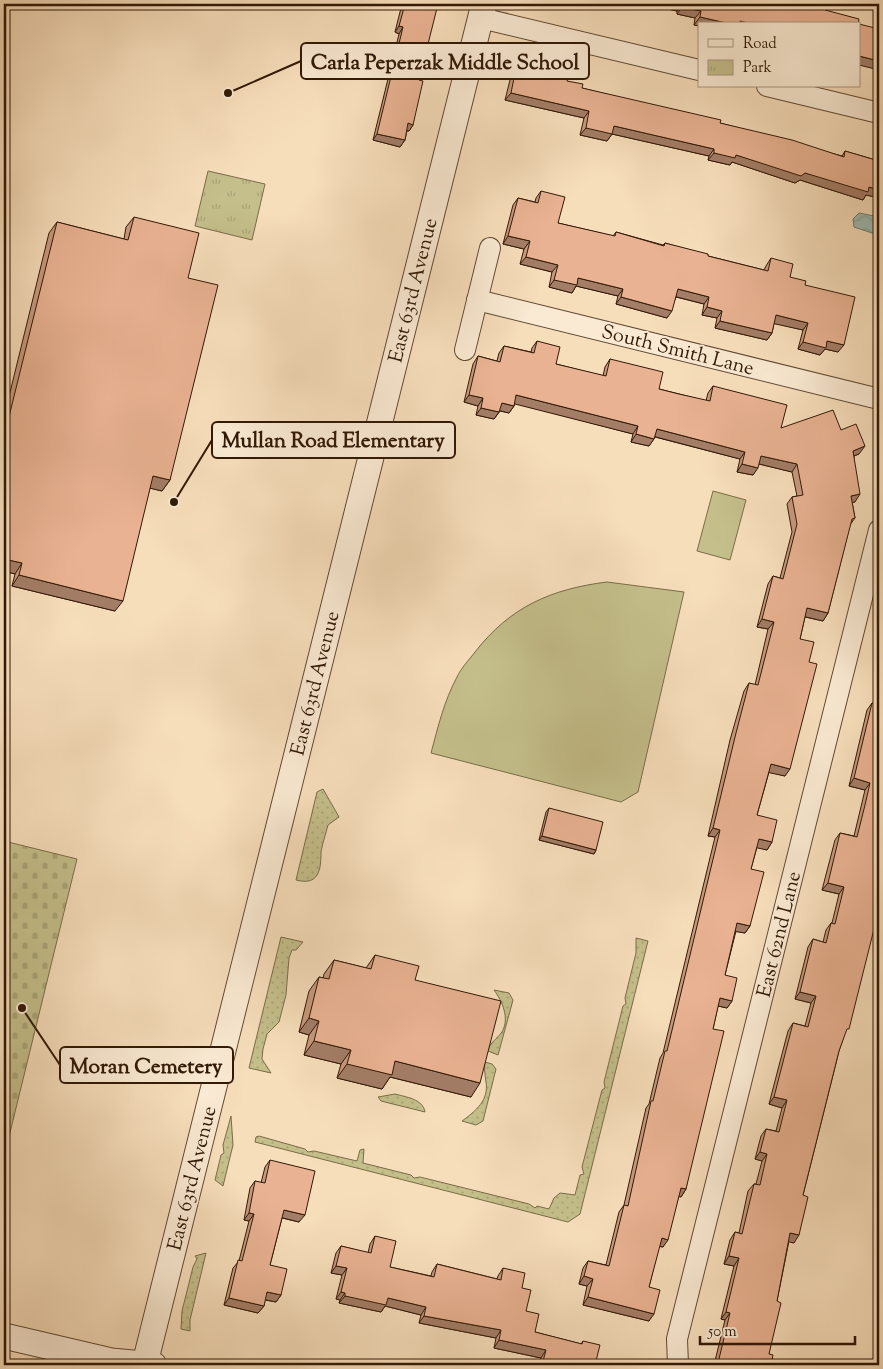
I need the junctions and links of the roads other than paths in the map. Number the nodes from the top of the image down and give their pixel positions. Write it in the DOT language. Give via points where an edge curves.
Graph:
graph roads {
  1 [pos="482,11"];
  2 [pos="698,70"];
  3 [pos="775,88"];
  4 [pos="879,113"];
  5 [pos="490,248"];
  6 [pos="477,300"];
  7 [pos="465,350"];
  8 [pos="879,399"];
  9 [pos="879,530"];
  10 [pos="4,1336"];
  11 [pos="677,1339"];
  12 [pos="150,1364"];
  13 [pos="662,1365"];
  14 [pos="678,1365"];
  1 -- 2 [label="street"];
  1 -- 12 [label="street, East 63rd Avenue"];
  3 -- 4 [label="street"];
  5 -- 6 [label="street"];
  6 -- 7 [label="street"];
  6 -- 8 [label="street, South Smith Lane"];
  9 -- 11 [label="street, East 62nd Lane"];
  10 -- 12 [label="street" via="111,1361"];
  11 -- 13 [label="street, East 62nd Lane"];
  11 -- 14 [label="street, East 62nd Lane"];
}
